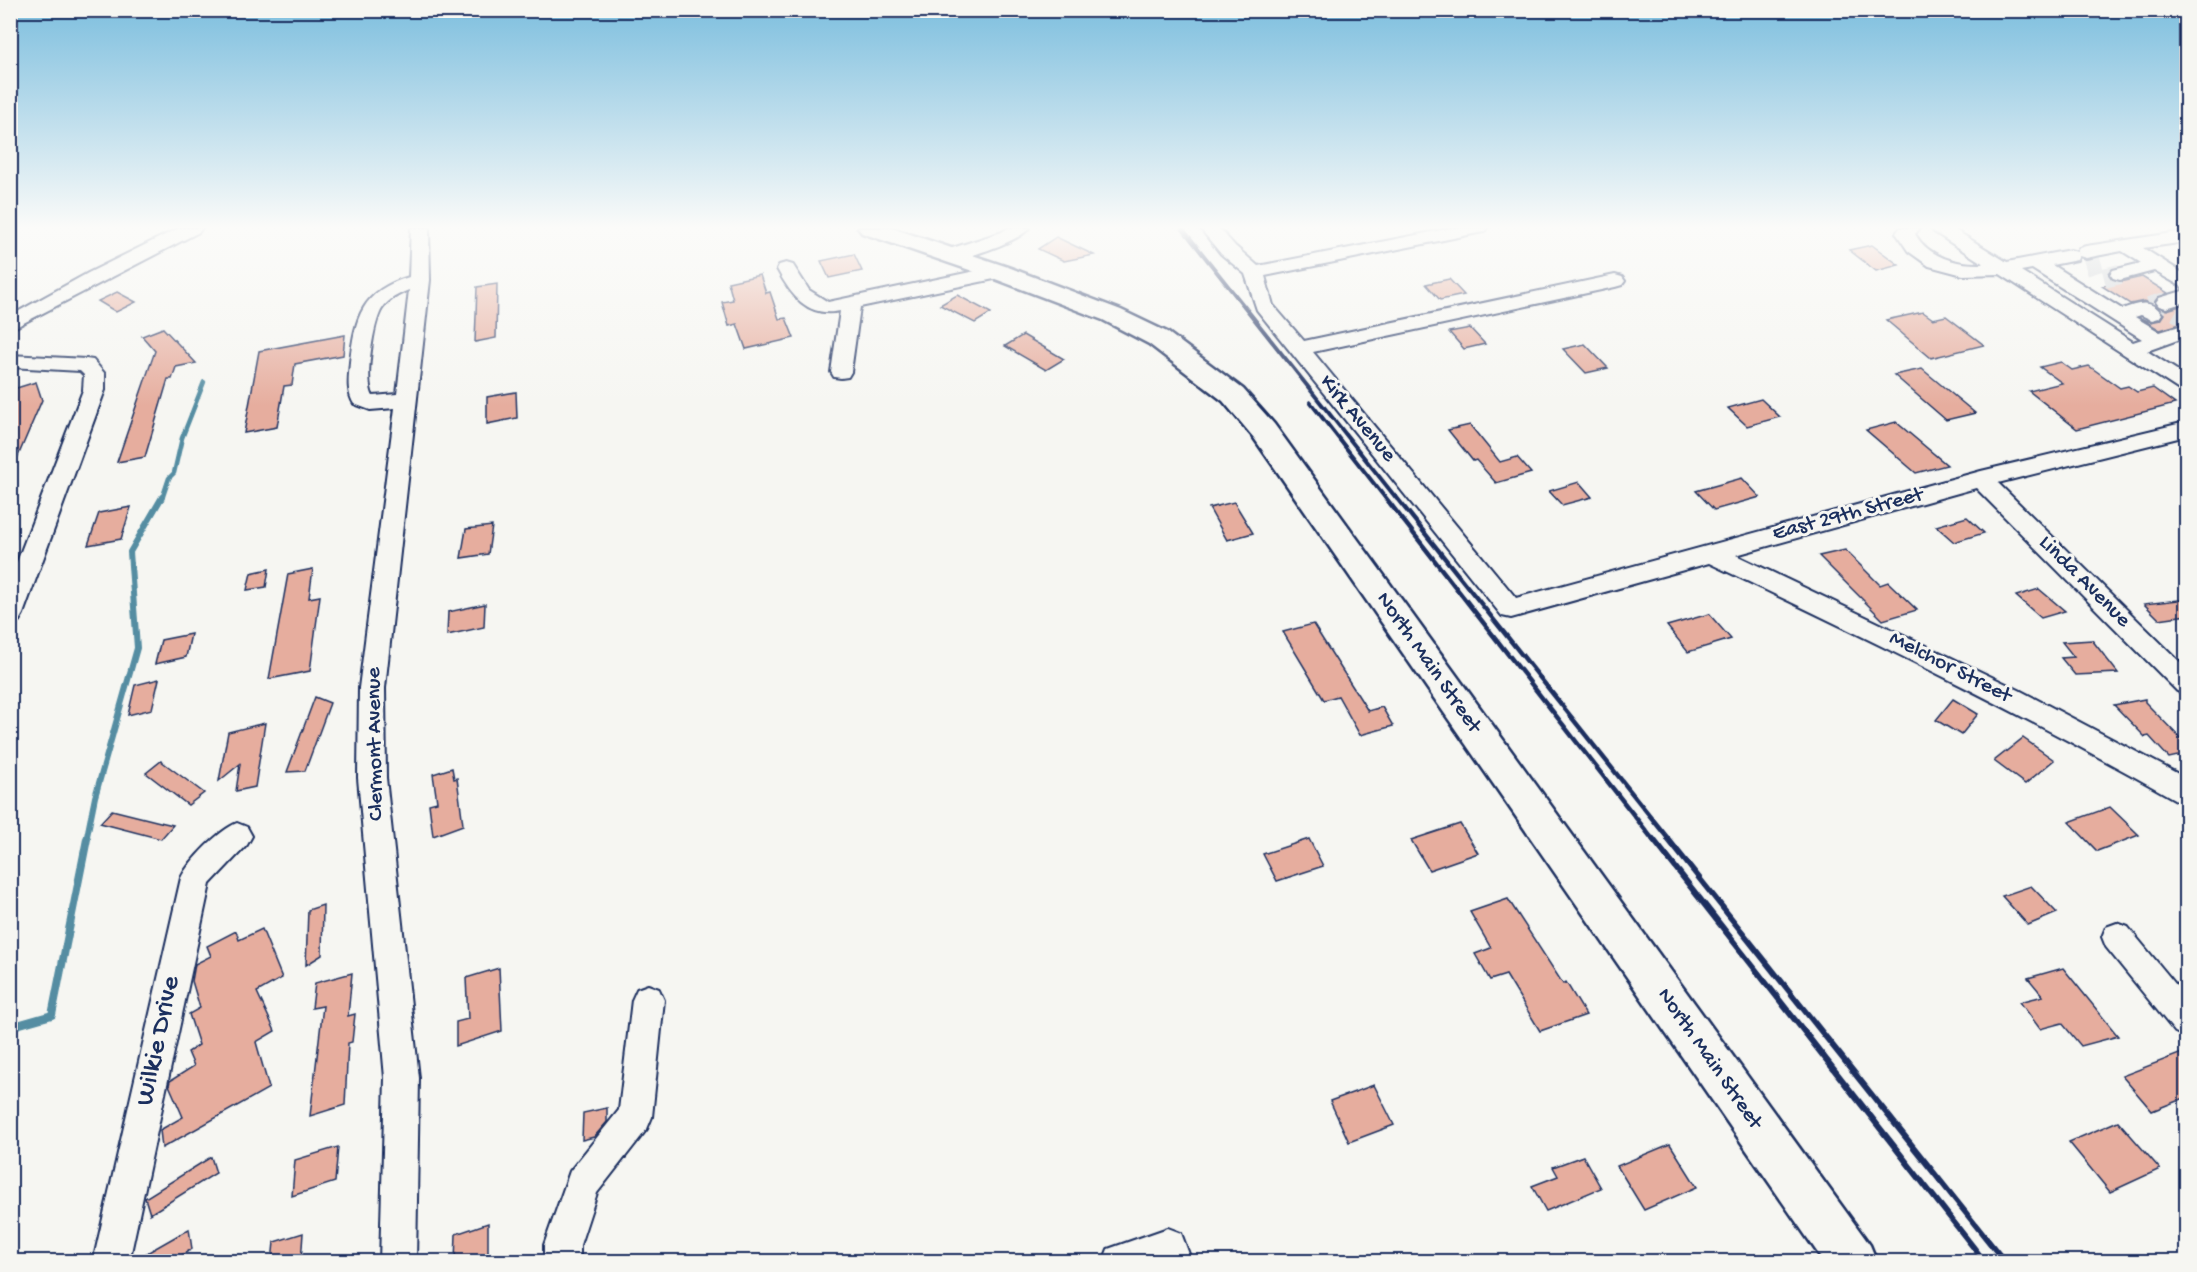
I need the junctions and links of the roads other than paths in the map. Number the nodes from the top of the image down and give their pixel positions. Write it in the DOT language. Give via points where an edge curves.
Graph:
graph roads {
  1 [pos="75,287"];
  2 [pos="396,287"];
  3 [pos="419,287"];
  4 [pos="796,287"];
  5 [pos="926,287"];
  6 [pos="1039,287"];
  7 [pos="1258,287"];
  8 [pos="1585,287"];
  9 [pos="2034,287"];
  10 [pos="2072,287"];
  11 [pos="2187,296"];
  12 [pos="851,303"];
  13 [pos="2119,316"];
  14 [pos="10,324"];
  15 [pos="2175,332"];
  16 [pos="1298,349"];
  17 [pos="2132,350"];
  18 [pos="10,362"];
  19 [pos="841,372"];
  20 [pos="2187,385"];
  21 [pos="406,400"];
  22 [pos="2187,429"];
  23 [pos="1982,479"];
  24 [pos="1709,553"];
  25 [pos="1511,609"];
  26 [pos="10,615"];
  27 [pos="2187,684"];
  28 [pos="2187,792"];
  29 [pos="237,836"];
  30 [pos="2117,937"];
  31 [pos="648,1000"];
  32 [pos="2187,1022"];
  33 [pos="111,1262"];
  34 [pos="398,1262"];
  35 [pos="561,1262"];
  36 [pos="1121,1262"];
  37 [pos="1174,1262"];
  38 [pos="1853,1262"];
  1 -- 14 [label="street"];
  2 -- 21 [label="street" via="377,300 363,330 359,393 370,402"];
  3 -- 21 [label="street, Clermont Avenue"];
  4 -- 12 [label="street" via="803,299 814,305 828,308"];
  5 -- 12 [label="street"];
  6 -- 38 [label="main road, North Main Street" via="1112,315 1158,338 1241,404"];
  7 -- 16 [label="street, Kirk Avenue" via="1263,306"];
  8 -- 16 [label="street"];
  9 -- 17 [label="street"];
  10 -- 13 [label="street"];
  11 -- 13 [label="street"];
  12 -- 19 [label="street"];
  13 -- 15 [label="street"];
  15 -- 17 [label="street"];
  16 -- 25 [label="street, Kirk Avenue"];
  17 -- 20 [label="street"];
  18 -- 26 [label="street" via="86,365 94,374 94,390"];
  21 -- 34 [label="street, Clermont Avenue" via="372,688 372,778 402,1078"];
  22 -- 23 [label="street, East 29th Street"];
  23 -- 24 [label="street, East 29th Street"];
  23 -- 27 [label="street, Linda Avenue"];
  24 -- 25 [label="street, East 29th Street"];
  24 -- 28 [label="street, Melchor Street" via="2004,695"];
  29 -- 33 [label="street, Wilkie Drive" via="196,878"];
  30 -- 32 [label="street"];
  31 -- 35 [label="street" via="635,1117 582,1183 562,1245"];
  36 -- 37 [label="street" via="1168,1246"];
}
